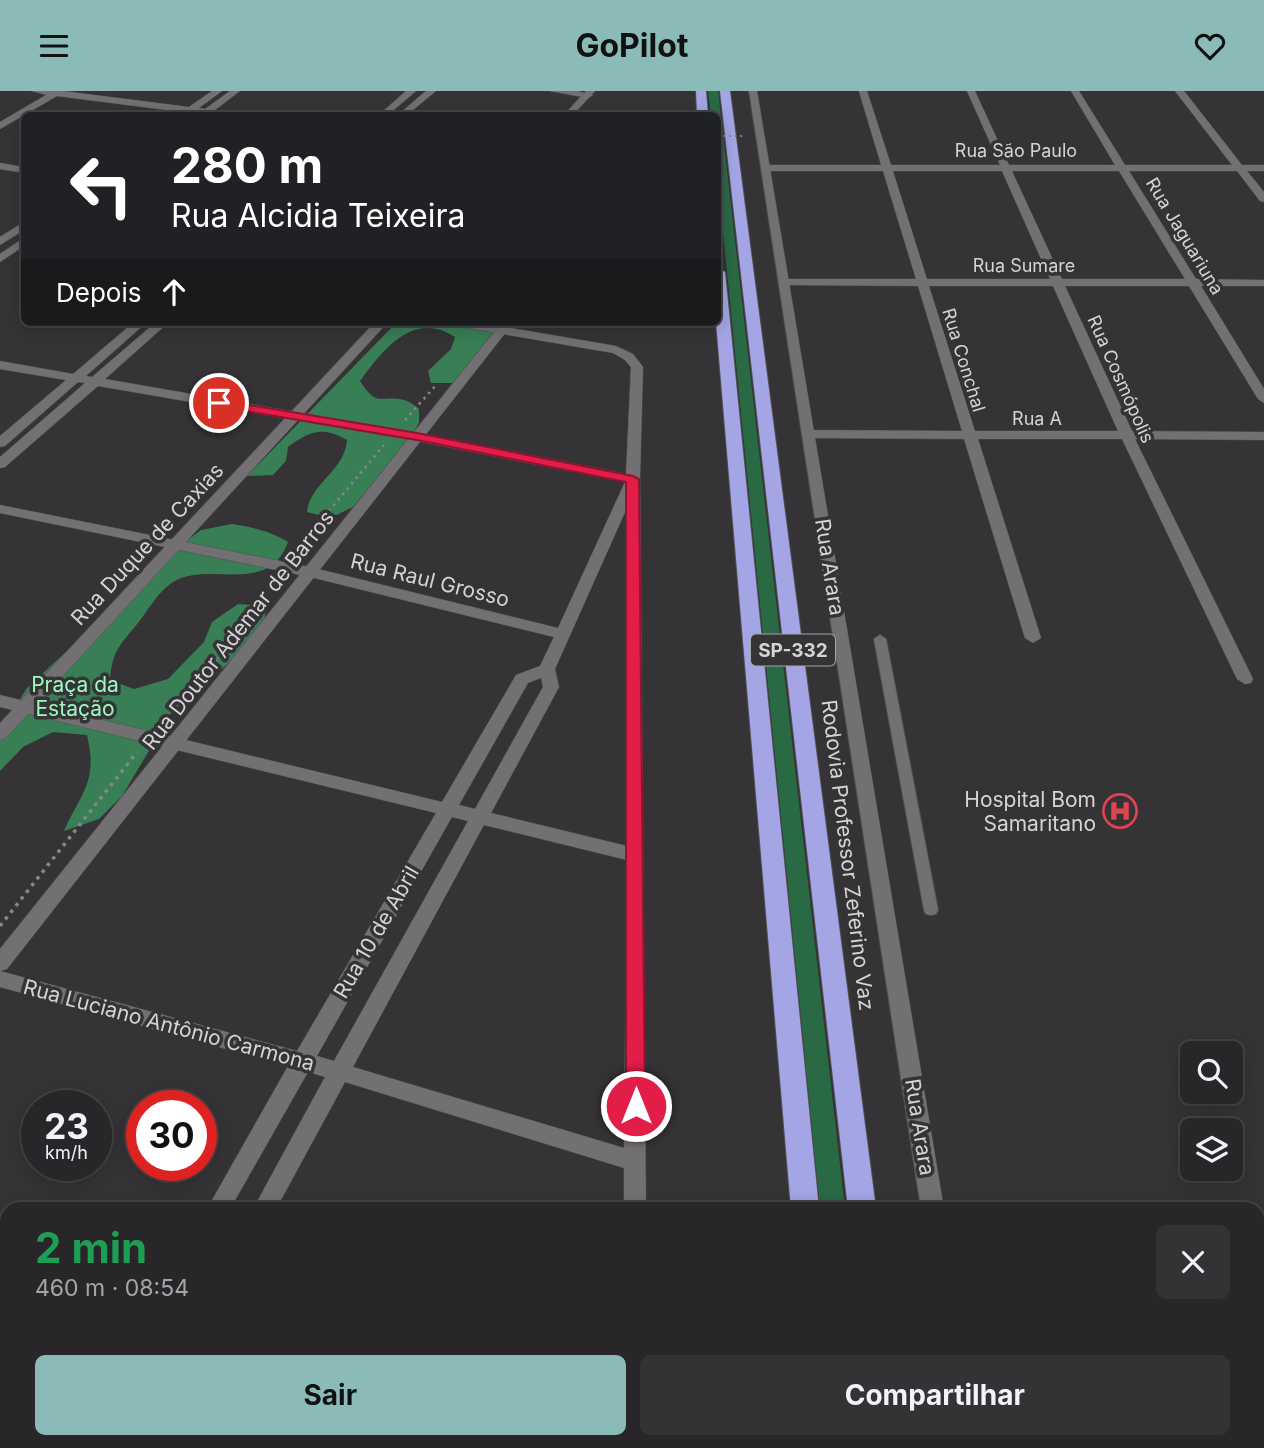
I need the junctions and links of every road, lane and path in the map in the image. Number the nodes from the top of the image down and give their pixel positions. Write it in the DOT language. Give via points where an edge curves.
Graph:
graph roads {
  1 [pos="36,91"];
  2 [pos="218,91"];
  3 [pos="236,91"];
  4 [pos="412,91"];
  5 [pos="432,91"];
  6 [pos="554,91"];
  7 [pos="701,91"];
  8 [pos="725,91"];
  9 [pos="753,91"];
  10 [pos="863,91"];
  11 [pos="971,91"];
  12 [pos="1075,91"];
  13 [pos="1179,91"];
  14 [pos="57,92"];
  15 [pos="589,93"];
  16 [pos="23,112"];
  17 [pos="180,112"];
  18 [pos="187,112"];
  19 [pos="207,112"];
  20 [pos="387,112"];
  21 [pos="405,112"];
  22 [pos="572,112"];
  23 [pos="703,112"];
  24 [pos="21,113"];
  25 [pos="0,126"];
  26 [pos="721,136"];
  27 [pos="744,136"];
  28 [pos="0,156"];
  29 [pos="21,160"];
  30 [pos="0,166"];
  31 [pos="887,167"];
  32 [pos="1005,167"];
  33 [pos="1122,167"];
  34 [pos="768,168"];
  35 [pos="1240,168"];
  36 [pos="1264,168"];
  37 [pos="21,170"];
  38 [pos="1264,199"];
  39 [pos="21,227"];
  40 [pos="0,242"];
  41 [pos="21,243"];
  42 [pos="2,255"];
  43 [pos="21,257"];
  44 [pos="785,282"];
  45 [pos="922,283"];
  46 [pos="1058,283"];
  47 [pos="1193,283"];
  48 [pos="1264,283"];
  49 [pos="721,304"];
  50 [pos="136,326"];
  51 [pos="158,326"];
  52 [pos="378,326"];
  53 [pos="505,326"];
  54 [pos="715,326"];
  55 [pos="725,347"];
  56 [pos="0,365"];
  57 [pos="75,378"];
  58 [pos="441,380"];
  59 [pos="94,381"];
  60 [pos="1264,399"];
  61 [pos="294,417"];
  62 [pos="394,433"];
  63 [pos="809,434"];
  64 [pos="969,435"];
  65 [pos="417,436"];
  66 [pos="1127,436"];
  67 [pos="1264,436"];
  68 [pos="0,443"];
  69 [pos="0,464"];
  70 [pos="633,479"];
  71 [pos="0,509"];
  72 [pos="175,545"];
  73 [pos="281,566"];
  74 [pos="310,572"];
  75 [pos="254,615"];
  76 [pos="562,634"];
  77 [pos="1033,638"];
  78 [pos="880,639"];
  79 [pos="227,645"];
  80 [pos="547,669"];
  81 [pos="1245,680"];
  82 [pos="0,701"];
  83 [pos="25,707"];
  84 [pos="0,734"];
  85 [pos="148,737"];
  86 [pos="174,743"];
  87 [pos="446,810"];
  88 [pos="478,818"];
  89 [pos="636,855"];
  90 [pos="931,910"];
  91 [pos="0,926"];
  92 [pos="0,963"];
  93 [pos="0,979"];
  94 [pos="301,1061"];
  95 [pos="338,1071"];
  96 [pos="636,1162"];
  97 [pos="222,1202"];
  98 [pos="268,1202"];
  99 [pos="635,1202"];
  100 [pos="804,1202"];
  101 [pos="861,1202"];
  102 [pos="932,1202"];
  1 -- 14 [label="street"];
  2 -- 18 [label="street"];
  3 -- 19 [label="street"];
  4 -- 20 [label="street"];
  5 -- 21 [label="street"];
  6 -- 15 [label="street"];
  7 -- 23 [label="highway"];
  8 -- 101 [label="highway, Rodovia Professor Zeferino Vaz / SP-332"];
  9 -- 34 [label="street, Rua Arara"];
  10 -- 31 [label="street, Rua Conchal"];
  11 -- 32 [label="street, Rua Cosmópolis"];
  12 -- 33 [label="street, Rua Jaguariuna"];
  13 -- 35 [label="street"];
  14 -- 16 [label="street"];
  14 -- 17 [label="street"];
  15 -- 22 [label="street"];
  24 -- 25 [label="street"];
  26 -- 27 [label="path, bridge"];
  28 -- 29 [label="street"];
  30 -- 37 [label="street"];
  31 -- 32 [label="street, Rua São Paulo"];
  31 -- 34 [label="street, Rua São Paulo"];
  31 -- 45 [label="street, Rua Conchal"];
  32 -- 33 [label="street, Rua São Paulo"];
  32 -- 46 [label="street, Rua Cosmópolis"];
  33 -- 35 [label="street, Rua São Paulo"];
  33 -- 47 [label="street, Rua Jaguariuna"];
  34 -- 44 [label="street, Rua Arara"];
  35 -- 36 [label="street, Rua São Paulo"];
  35 -- 38 [label="street"];
  39 -- 40 [label="street"];
  41 -- 42 [label="street"];
  42 -- 43 [label="street"];
  44 -- 45 [label="street, Rua Sumare"];
  44 -- 63 [label="street, Rua Arara"];
  45 -- 46 [label="street, Rua Sumare"];
  45 -- 64 [label="street, Rua Conchal"];
  46 -- 47 [label="street, Rua Sumare"];
  46 -- 66 [label="street, Rua Cosmópolis"];
  47 -- 48 [label="street, Rua Sumare"];
  47 -- 60 [label="street, Rua Jaguariuna"];
  49 -- 55 [label="highway, SP-332"];
  50 -- 57 [label="street"];
  51 -- 59 [label="street"];
  52 -- 61 [label="street, Rua Duque de Caxias"];
  53 -- 65 [label="street, Rua Doutor Ademar de Barros"];
  53 -- 70 [label="street" via="617,350 629,357 637,367"];
  54 -- 55 [label="highway"];
  55 -- 100 [label="highway, SP-332"];
  56 -- 57 [label="street"];
  57 -- 59 [label="street"];
  57 -- 68 [label="street"];
  58 -- 62 [label="path"];
  59 -- 61 [label="street"];
  59 -- 69 [label="street"];
  61 -- 62 [label="street"];
  61 -- 72 [label="street, Rua Duque de Caxias"];
  62 -- 65 [label="street"];
  62 -- 73 [label="path"];
  63 -- 64 [label="street, Rua A"];
  63 -- 102 [label="street, Rua Arara"];
  64 -- 66 [label="street, Rua A"];
  64 -- 77 [label="street, Rua Conchal"];
  65 -- 70 [label="street"];
  65 -- 74 [label="street, Rua Doutor Ademar de Barros"];
  66 -- 67 [label="street, Rua A"];
  66 -- 81 [label="street, Rua Cosmópolis"];
  70 -- 76 [label="street, Rua 10 de Abril"];
  70 -- 89 [label="street"];
  71 -- 72 [label="street, Rua Raul Grosso"];
  72 -- 73 [label="street, Rua Raul Grosso"];
  72 -- 83 [label="street, Rua Duque de Caxias"];
  73 -- 74 [label="street, Rua Raul Grosso"];
  73 -- 75 [label="path"];
  74 -- 76 [label="street, Rua Raul Grosso"];
  74 -- 86 [label="street, Rua Doutor Ademar de Barros"];
  76 -- 80 [label="street, Rua 10 de Abril"];
  78 -- 90 [label="lane"];
  79 -- 85 [label="path"];
  80 -- 87 [label="street, Rua 10 de Abril" via="522,679"];
  80 -- 88 [label="street, Rua 10 de Abril" via="551,687"];
  82 -- 83 [label="street"];
  83 -- 84 [label="street, Rua Duque de Caxias"];
  83 -- 85 [label="street"];
  85 -- 86 [label="street"];
  85 -- 91 [label="path"];
  86 -- 87 [label="street"];
  86 -- 92 [label="street, Rua Doutor Ademar de Barros"];
  87 -- 88 [label="street"];
  87 -- 94 [label="street, Rua 10 de Abril"];
  88 -- 89 [label="street"];
  88 -- 95 [label="street, Rua 10 de Abril"];
  89 -- 96 [label="street"];
  93 -- 94 [label="street, Rua Luciano Antônio Carmona"];
  94 -- 95 [label="street, Rua Luciano Antônio Carmona"];
  94 -- 97 [label="street, Rua 10 de Abril"];
  95 -- 96 [label="street, Rua Luciano Antônio Carmona"];
  95 -- 98 [label="street, Rua 10 de Abril"];
  96 -- 99 [label="street"];
}
